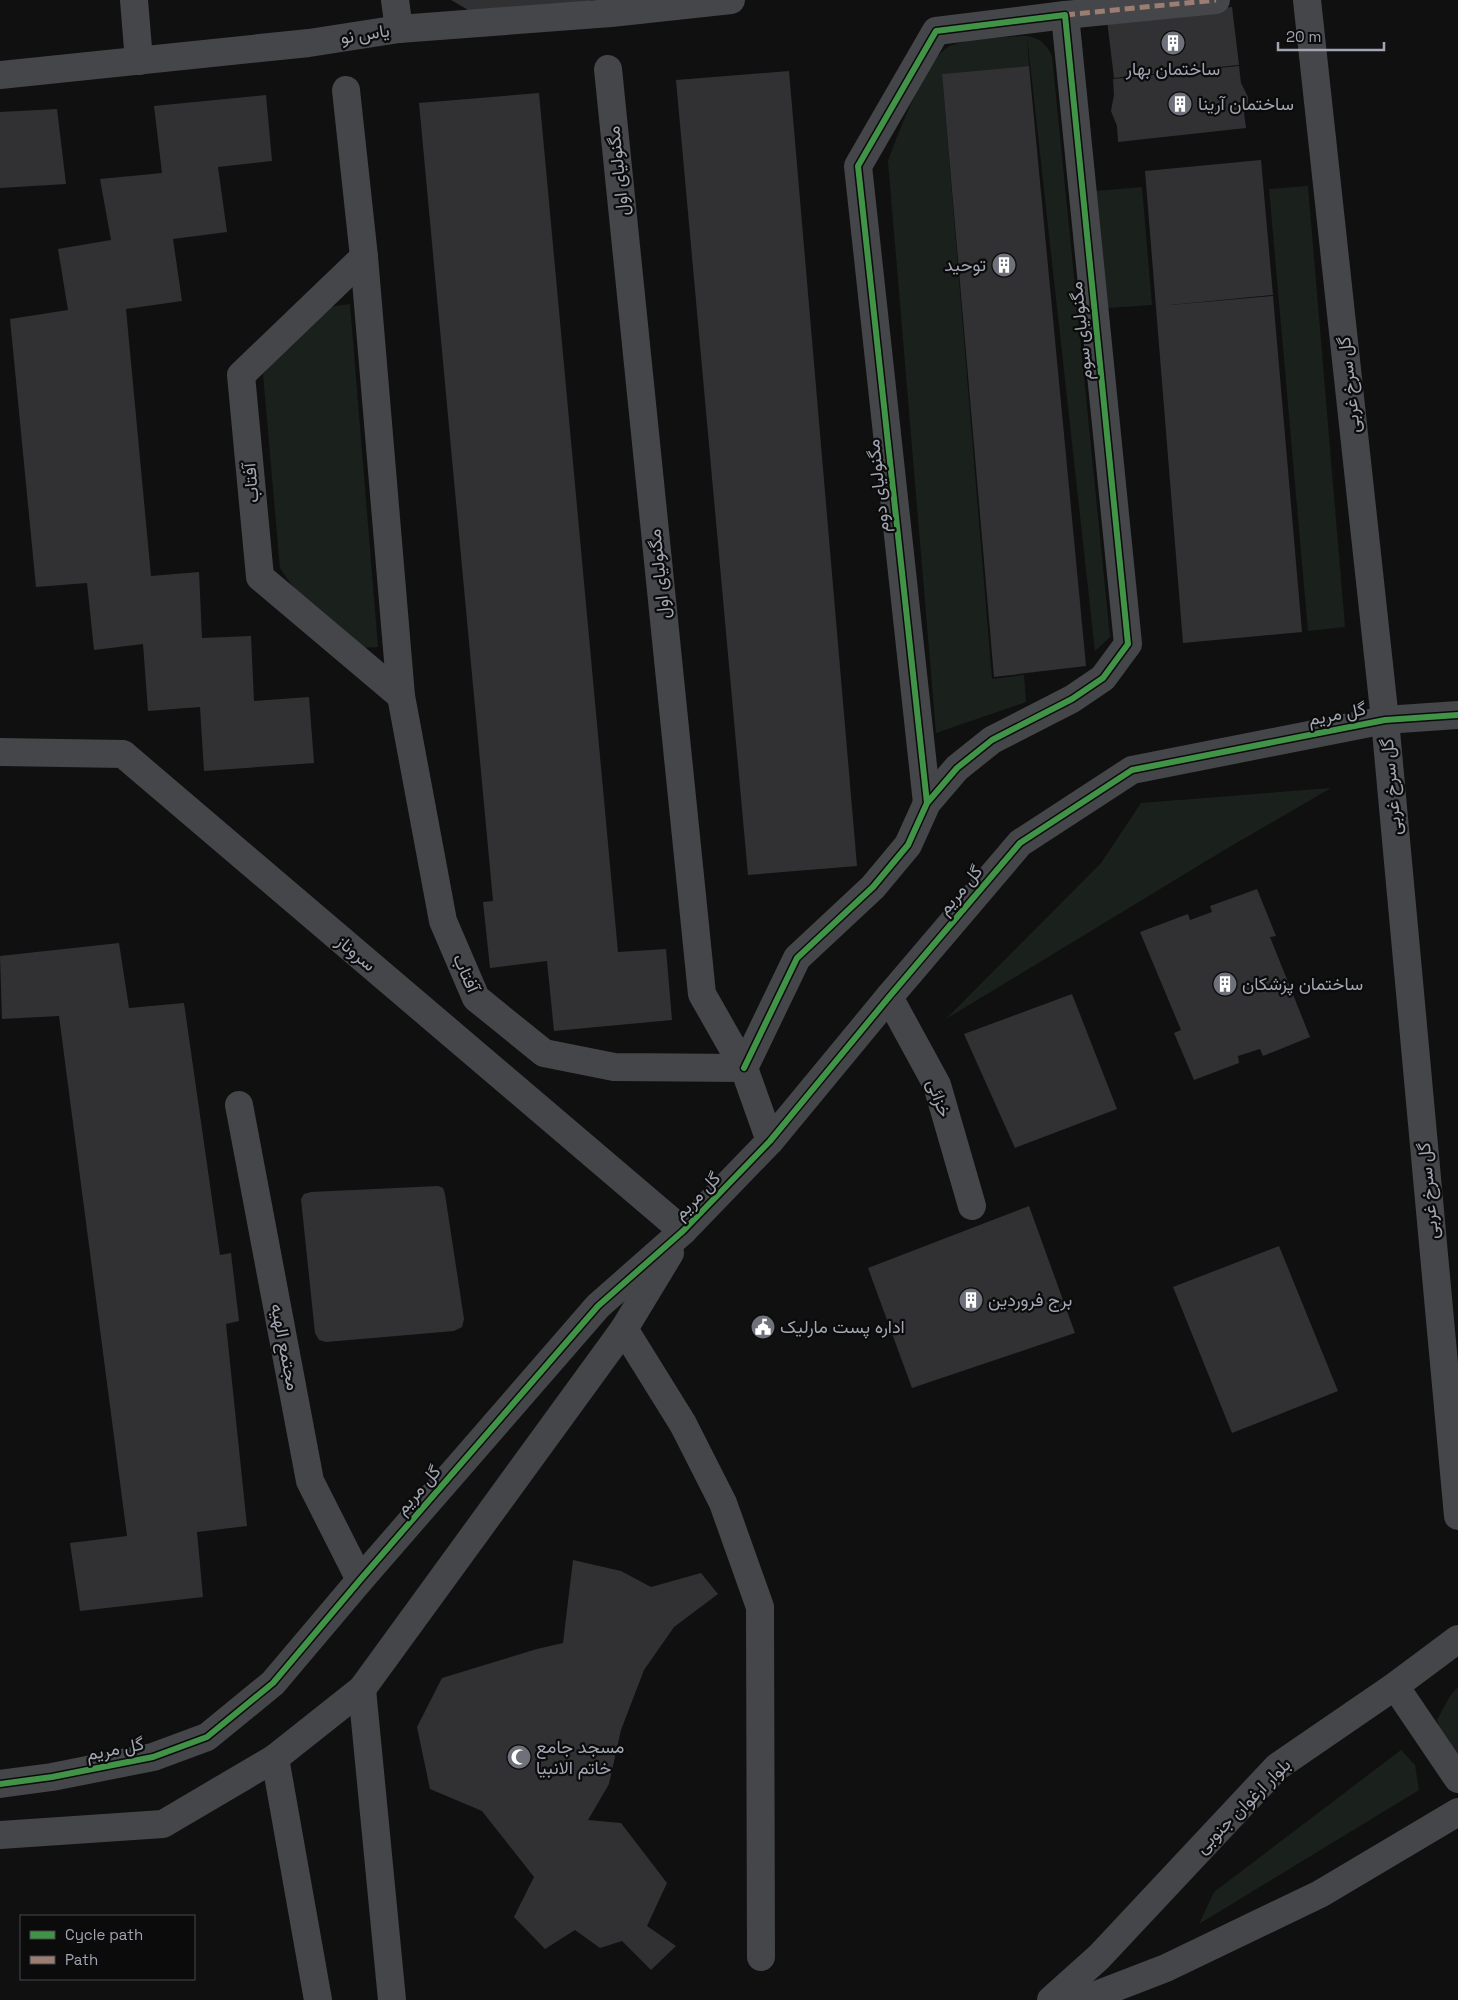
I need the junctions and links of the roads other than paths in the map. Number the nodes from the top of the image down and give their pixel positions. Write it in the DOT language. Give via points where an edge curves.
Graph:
graph roads {
  1 [pos="134,0"];
  2 [pos="395,0"];
  3 [pos="731,0"];
  4 [pos="1216,0"];
  5 [pos="1307,0"];
  6 [pos="1065,15"];
  7 [pos="399,29"];
  8 [pos="139,61"];
  9 [pos="608,69"];
  10 [pos="0,75"];
  11 [pos="346,90"];
  12 [pos="364,257"];
  13 [pos="401,696"];
  14 [pos="1458,715"];
  15 [pos="1384,720"];
  16 [pos="0,752"];
  17 [pos="927,803"];
  18 [pos="889,997"];
  19 [pos="744,1068"];
  20 [pos="239,1105"];
  21 [pos="770,1141"];
  22 [pos="972,1206"];
  23 [pos="683,1231"];
  24 [pos="624,1329"];
  25 [pos="1458,1516"];
  26 [pos="360,1580"];
  27 [pos="1458,1639"];
  28 [pos="1395,1686"];
  29 [pos="362,1688"];
  30 [pos="275,1758"];
  31 [pos="1458,1779"];
  32 [pos="0,1784"];
  33 [pos="1458,1812"];
  34 [pos="0,1835"];
  35 [pos="760,1957"];
  36 [pos="318,2000"];
  37 [pos="392,2000"];
  38 [pos="1051,2000"];
  39 [pos="1083,2000"];
  1 -- 8 [label="street"];
  2 -- 7 [label="street"];
  3 -- 7 [label="street, یاس نو"];
  4 -- 6 [label="street"];
  5 -- 15 [label="street, گل سرخ غربی"];
  6 -- 17 [label="street, مگنولیای سوم" via="1128,644 1103,678 1072,700 992,740 957,768"];
  6 -- 17 [label="street, مگنولیای دوم" via="936,30 858,166"];
  7 -- 8 [label="street, یاس نو" via="309,43"];
  8 -- 10 [label="street, یاس نو"];
  9 -- 19 [label="street, مگنولیای اول" via="702,994"];
  11 -- 12 [label="street, آفتاب"];
  12 -- 13 [label="street, آفتاب"];
  12 -- 13 [label="street, آفتاب" via="241,376 260,577"];
  13 -- 19 [label="street, آفتاب" via="443,921 476,998 544,1053 614,1067"];
  14 -- 15 [label="street, گل مریم"];
  15 -- 18 [label="street, گل مریم" via="1132,770 1020,843"];
  15 -- 25 [label="street, گل سرخ غربی"];
  16 -- 23 [label="street, سروناز" via="123,754"];
  17 -- 19 [label="street" via="908,845 873,887 797,958"];
  18 -- 21 [label="street, گل مریم"];
  18 -- 22 [label="street, خزائی" via="937,1085"];
  19 -- 21 [label="street, مگنولیای اول"];
  20 -- 26 [label="street, مجتمع الهیه" via="310,1481"];
  21 -- 23 [label="street, گل مریم"];
  23 -- 24 [label="street, گل مریم"];
  23 -- 26 [label="street, گل مریم" via="598,1306"];
  24 -- 29 [label="street, گل مریم"];
  24 -- 35 [label="street" via="682,1424 723,1503 760,1607"];
  26 -- 32 [label="street, گل مریم" via="273,1684 207,1737 153,1757"];
  27 -- 28 [label="street, بلوار ارغوان جنوبی"];
  28 -- 31 [label="street"];
  28 -- 38 [label="street, بلوار ارغوان جنوبی" via="1277,1767 1099,1956"];
  29 -- 30 [label="street, گل مریم"];
  29 -- 37 [label="street"];
  30 -- 34 [label="street, گل مریم" via="163,1824"];
  30 -- 36 [label="street"];
  33 -- 39 [label="street" via="1320,1894 1166,1968"];
}
